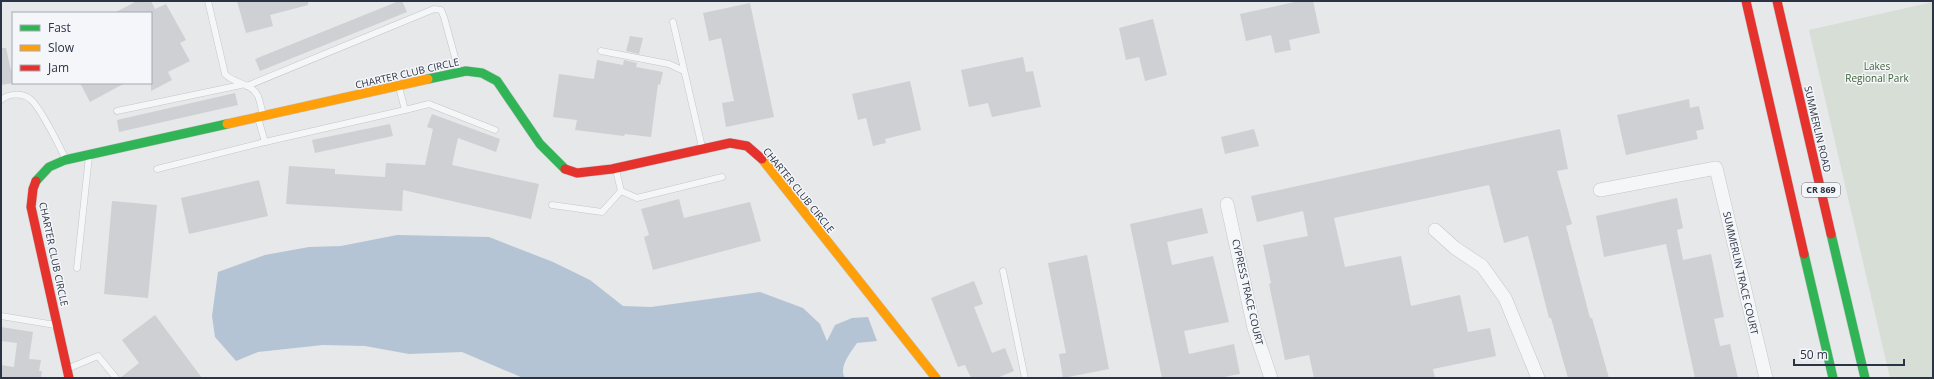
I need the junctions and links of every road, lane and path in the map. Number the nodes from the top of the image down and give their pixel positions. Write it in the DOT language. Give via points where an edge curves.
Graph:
graph roads {
  1 [pos="208,1"];
  2 [pos="1746,1"];
  3 [pos="1777,1"];
  4 [pos="673,22"];
  5 [pos="601,51"];
  6 [pos="684,71"];
  7 [pos="459,72"];
  8 [pos="244,85"];
  9 [pos="398,86"];
  10 [pos="1,100"];
  11 [pos="405,110"];
  12 [pos="117,111"];
  13 [pos="261,116"];
  14 [pos="495,130"];
  15 [pos="265,142"];
  16 [pos="702,148"];
  17 [pos="89,154"];
  18 [pos="65,160"];
  19 [pos="615,168"];
  20 [pos="157,169"];
  21 [pos="722,177"];
  22 [pos="1600,190"];
  23 [pos="621,191"];
  24 [pos="1227,204"];
  25 [pos="552,205"];
  26 [pos="1435,230"];
  27 [pos="77,268"];
  28 [pos="1003,271"];
  29 [pos="1,316"];
  30 [pos="58,326"];
  31 [pos="68,373"];
  32 [pos="116,378"];
  33 [pos="936,378"];
  34 [pos="1025,378"];
  35 [pos="1271,378"];
  36 [pos="1538,378"];
  37 [pos="1766,378"];
  38 [pos="1833,378"];
  39 [pos="1865,378"];
  1 -- 8 [label="lane" via="224,74 230,80"];
  2 -- 38 [label="street, CR 869"];
  3 -- 39 [label="street, SUMMERLIN ROAD / CR 869"];
  4 -- 6 [label="lane"];
  5 -- 6 [label="lane" via="668,64"];
  6 -- 16 [label="lane"];
  7 -- 8 [label="lane" via="444,17 441,10 434,9"];
  7 -- 9 [label="street, CHARTER CLUB CIRCLE"];
  7 -- 19 [label="street, CHARTER CLUB CIRCLE" via="466,70 482,73 496,81 540,144 562,168 577,173"];
  8 -- 12 [label="lane"];
  8 -- 13 [label="lane" via="258,95"];
  9 -- 11 [label="lane"];
  9 -- 13 [label="street, CHARTER CLUB CIRCLE"];
  10 -- 18 [label="lane" via="14,94 32,100 56,139"];
  11 -- 14 [label="lane" via="429,104"];
  11 -- 15 [label="lane"];
  13 -- 15 [label="lane"];
  13 -- 17 [label="street, CHARTER CLUB CIRCLE"];
  15 -- 20 [label="lane"];
  16 -- 19 [label="street, CHARTER CLUB CIRCLE"];
  16 -- 33 [label="street, CHARTER CLUB CIRCLE" via="730,143 747,146 759,156"];
  17 -- 18 [label="street, CHARTER CLUB CIRCLE"];
  17 -- 27 [label="lane"];
  18 -- 30 [label="street, CHARTER CLUB CIRCLE" via="49,166 37,177 31,191 31,207"];
  19 -- 23 [label="lane"];
  21 -- 23 [label="lane" via="637,198"];
  22 -- 37 [label="street, SUMMERLIN TRACE COURT" via="1716,168"];
  23 -- 25 [label="lane" via="602,212"];
  24 -- 35 [label="street, CYPRESS TRACE COURT" via="1254,328"];
  26 -- 36 [label="street" via="1455,248 1482,266 1496,286 1504,298"];
  28 -- 34 [label="lane"];
  29 -- 30 [label="lane"];
  30 -- 31 [label="street, CHARTER CLUB CIRCLE"];
  31 -- 32 [label="lane" via="98,356"];
}
